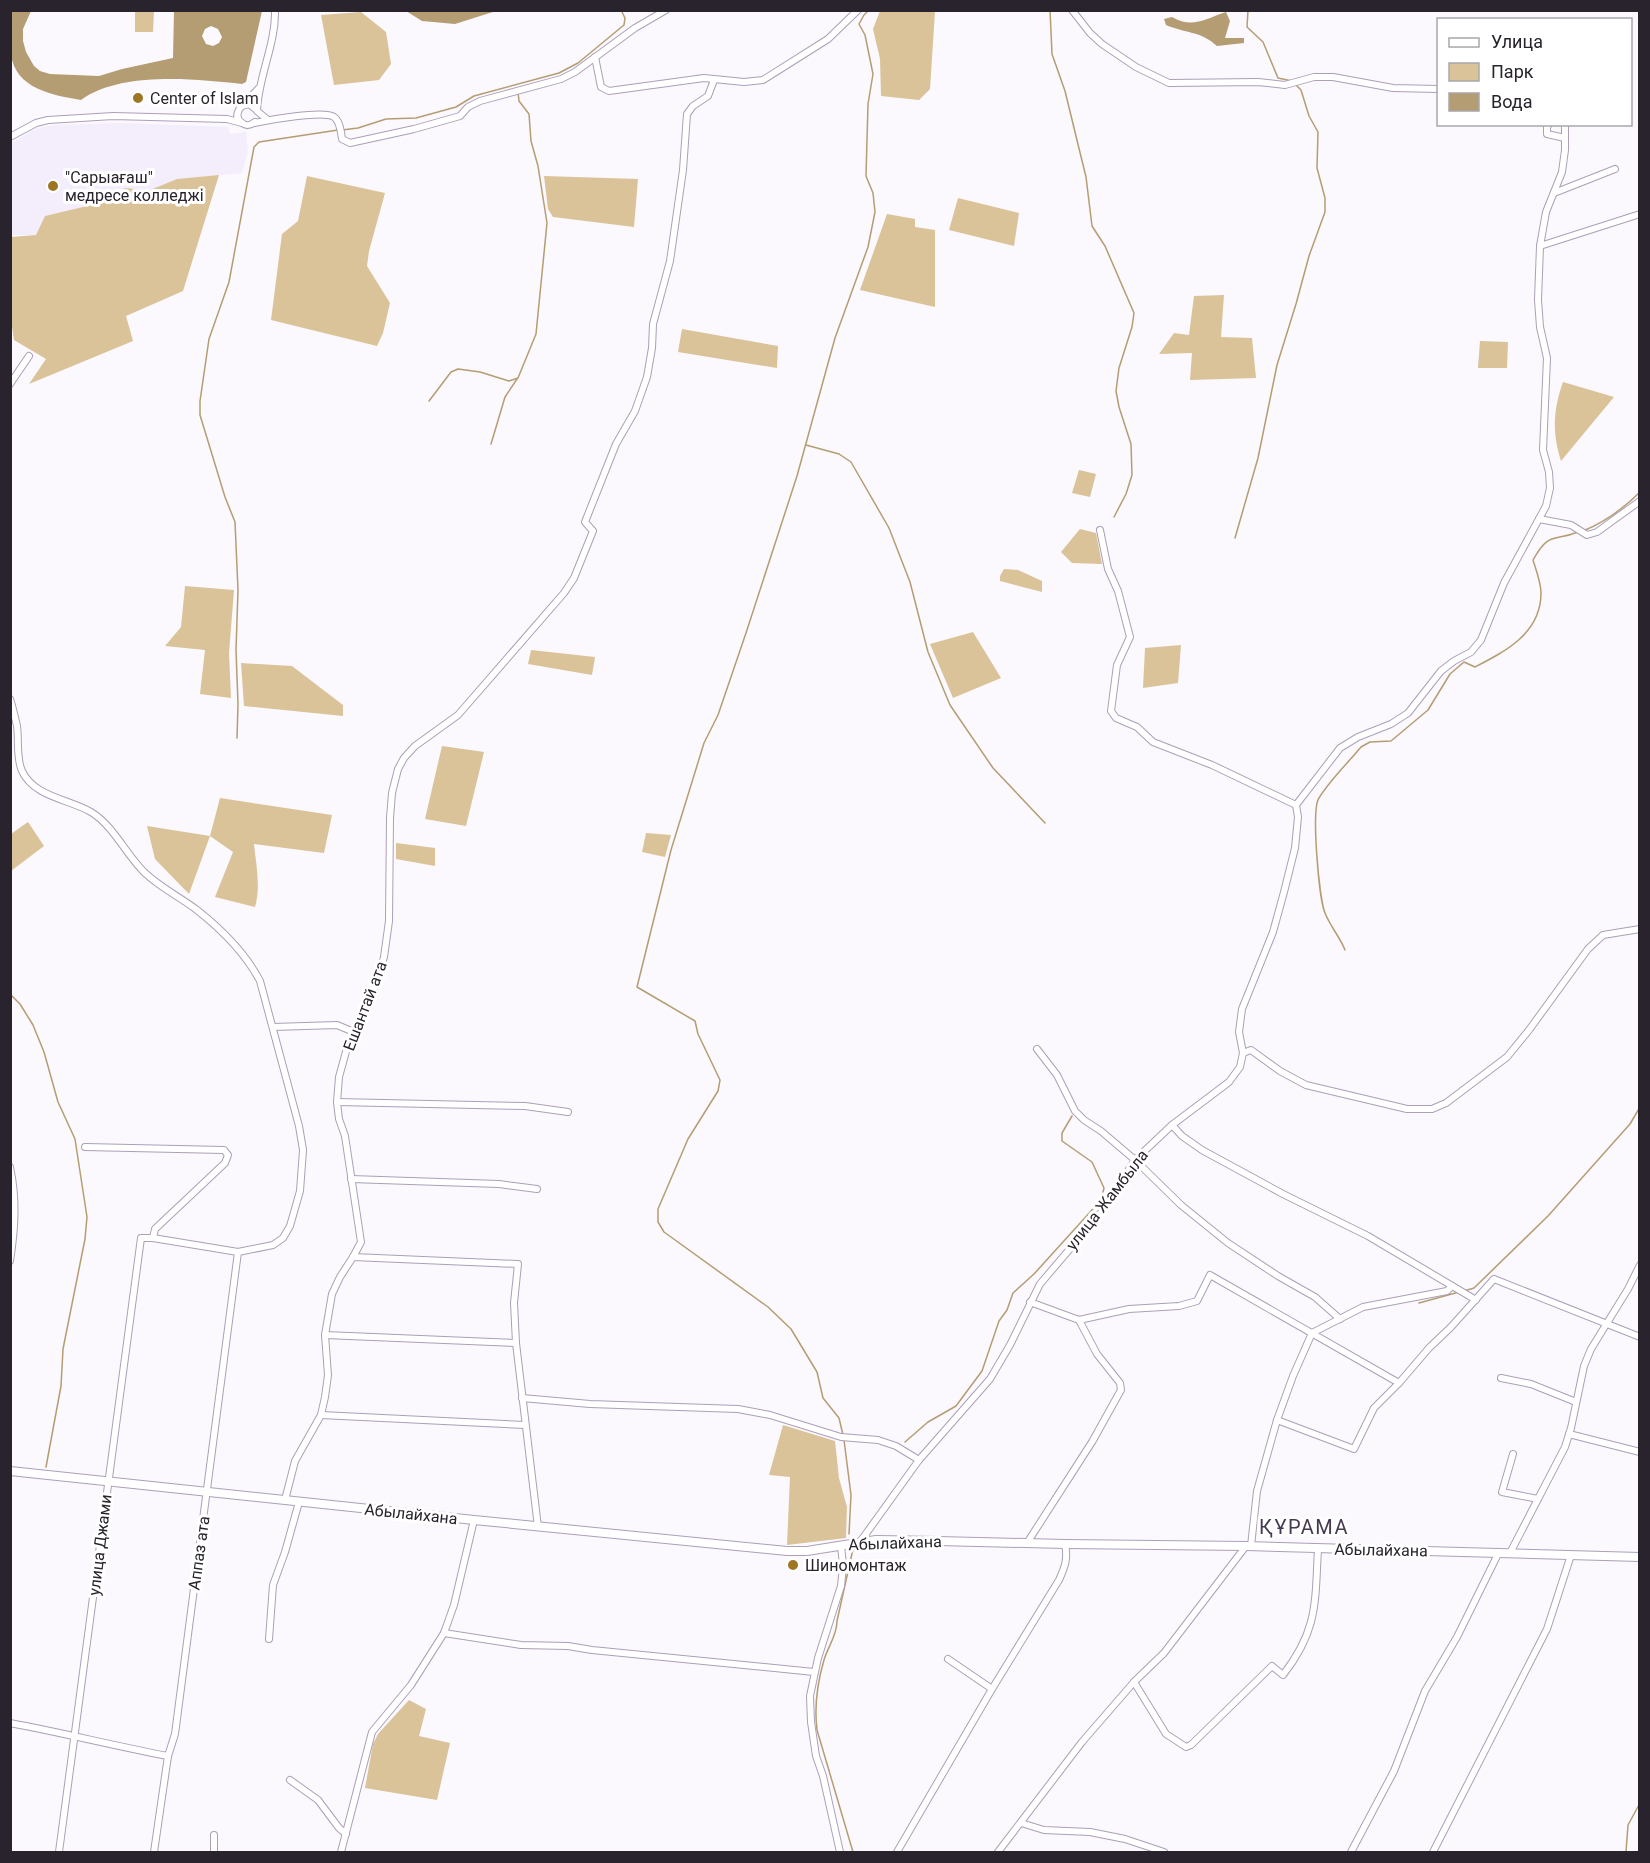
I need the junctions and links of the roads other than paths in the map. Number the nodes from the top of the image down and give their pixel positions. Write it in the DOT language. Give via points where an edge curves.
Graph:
graph roads {
  1 [pos="275,10"];
  2 [pos="666,10"];
  3 [pos="858,10"];
  4 [pos="1072,10"];
  5 [pos="596,57"];
  6 [pos="714,80"];
  7 [pos="260,88"];
  8 [pos="1437,89"];
  9 [pos="241,107"];
  10 [pos="257,111"];
  11 [pos="227,119"];
  12 [pos="268,120"];
  13 [pos="242,123"];
  14 [pos="254,123"];
  15 [pos="1548,126"];
  16 [pos="1565,126"];
  17 [pos="10,137"];
  18 [pos="1565,138"];
  19 [pos="1615,169"];
  20 [pos="1554,193"];
  21 [pos="1640,214"];
  22 [pos="1540,246"];
  23 [pos="29,356"];
  24 [pos="10,384"];
  25 [pos="1640,501"];
  26 [pos="1539,519"];
  27 [pos="1100,530"];
  28 [pos="10,699"];
  29 [pos="14,727"];
  30 [pos="1296,806"];
  31 [pos="1640,929"];
  32 [pos="273,1027"];
  33 [pos="354,1032"];
  34 [pos="1037,1049"];
  35 [pos="1243,1053"];
  36 [pos="337,1101"];
  37 [pos="568,1112"];
  38 [pos="1172,1125"];
  39 [pos="85,1147"];
  40 [pos="1135,1160"];
  41 [pos="10,1167"];
  42 [pos="351,1179"];
  43 [pos="537,1189"];
  44 [pos="153,1238"];
  45 [pos="238,1252"];
  46 [pos="353,1257"];
  47 [pos="10,1261"];
  48 [pos="1640,1265"];
  49 [pos="1452,1286"];
  50 [pos="1476,1300"];
  51 [pos="1030,1302"];
  52 [pos="1340,1319"];
  53 [pos="1079,1320"];
  54 [pos="1606,1325"];
  55 [pos="1311,1333"];
  56 [pos="326,1335"];
  57 [pos="1640,1337"];
  58 [pos="516,1342"];
  59 [pos="1501,1378"];
  60 [pos="1399,1383"];
  61 [pos="522,1398"];
  62 [pos="1576,1402"];
  63 [pos="321,1415"];
  64 [pos="1277,1420"];
  65 [pos="525,1425"];
  66 [pos="1569,1434"];
  67 [pos="1640,1452"];
  68 [pos="1513,1454"];
  69 [pos="919,1460"];
  70 [pos="10,1471"];
  71 [pos="108,1482"];
  72 [pos="208,1492"];
  73 [pos="1538,1499"];
  74 [pos="285,1500"];
  75 [pos="299,1502"];
  76 [pos="474,1520"];
  77 [pos="538,1527"];
  78 [pos="860,1542"];
  79 [pos="1027,1543"];
  80 [pos="1065,1544"];
  81 [pos="841,1545"];
  82 [pos="1248,1546"];
  83 [pos="1318,1549"];
  84 [pos="1499,1552"];
  85 [pos="1510,1553"];
  86 [pos="1571,1555"];
  87 [pos="1640,1557"];
  88 [pos="444,1633"];
  89 [pos="269,1639"];
  90 [pos="948,1659"];
  91 [pos="814,1672"];
  92 [pos="1134,1682"];
  93 [pos="992,1689"];
  94 [pos="10,1723"];
  95 [pos="74,1736"];
  96 [pos="168,1756"];
  97 [pos="290,1780"];
  98 [pos="1021,1823"];
  99 [pos="346,1834"];
  100 [pos="214,1835"];
  101 [pos="59,1852"];
  102 [pos="154,1852"];
  103 [pos="214,1852"];
  104 [pos="341,1852"];
  105 [pos="840,1852"];
  106 [pos="897,1852"];
  107 [pos="998,1852"];
  108 [pos="1164,1852"];
  109 [pos="1351,1852"];
  110 [pos="1434,1852"];
  1 -- 7 [label="street"];
  2 -- 5 [label="street"];
  3 -- 6 [label="street" via="828,39 763,80"];
  4 -- 8 [label="street" via="1102,44 1169,83 1285,85 1314,77 1333,77 1393,88"];
  5 -- 6 [label="street" via="601,87 609,91 704,78"];
  5 -- 12 [label="street" via="561,79 480,101 460,116 350,143 342,139 334,117 324,114"];
  6 -- 33 [label="street, Ешантай ата" via="708,96 687,114 670,261 653,324 647,377 585,522 593,531 574,578 458,715 415,746 398,769 390,818 389,921 384,957"];
  7 -- 9 [label="street"];
  7 -- 10 [label="street"];
  9 -- 10 [label="street" via="253,105"];
  9 -- 11 [label="street"];
  9 -- 13 [label="street" via="237,115"];
  10 -- 12 [label="street"];
  10 -- 14 [label="street"];
  11 -- 13 [label="street"];
  11 -- 17 [label="street" via="113,116 48,120"];
  12 -- 14 [label="street"];
  13 -- 14 [label="street"];
  15 -- 18 [label="street" via="1547,134"];
  16 -- 18 [label="street"];
  18 -- 20 [label="street" via="1562,172"];
  19 -- 20 [label="street"];
  20 -- 22 [label="street"];
  21 -- 22 [label="street"];
  22 -- 26 [label="street" via="1538,300 1547,358 1543,450 1550,488"];
  23 -- 24 [label="street"];
  25 -- 26 [label="street" via="1587,536 1571,525"];
  26 -- 30 [label="street" via="1504,583 1481,640 1471,652 1441,671 1408,713 1340,748"];
  27 -- 30 [label="street" via="1130,637 1117,665 1111,711 1153,742 1212,765"];
  28 -- 29 [label="street"];
  29 -- 32 [label="street" via="21,770 27,779 39,789 93,813 158,885 197,910 232,943 260,981"];
  30 -- 35 [label="street" via="1295,848 1284,891 1273,932 1242,1009 1239,1032"];
  31 -- 35 [label="street" via="1603,935 1588,949 1507,1057 1446,1103 1432,1109 1407,1109 1325,1090 1298,1080 1251,1050"];
  32 -- 33 [label="street" via="337,1025"];
  32 -- 45 [label="street" via="303,1150 300,1191 283,1238 273,1245"];
  33 -- 36 [label="street, Ешантай ата" via="341,1070"];
  34 -- 40 [label="street" via="1057,1075 1075,1111"];
  35 -- 38 [label="street, улица Жамбыла" via="1240,1067 1229,1082"];
  36 -- 37 [label="street" via="525,1106"];
  36 -- 42 [label="street, Ешантай ата"];
  38 -- 40 [label="street, улица Жамбыла"];
  38 -- 49 [label="street" via="1202,1150 1368,1236"];
  39 -- 44 [label="street" via="224,1150 228,1155 225,1163 155,1229"];
  40 -- 51 [label="street, улица Жамбыла" via="1103,1210 1040,1284"];
  40 -- 52 [label="street" via="1228,1243 1315,1297"];
  41 -- 47 [label="street" via="16,1209"];
  42 -- 43 [label="street"];
  42 -- 46 [label="street, Ешантай ата" via="361,1242"];
  44 -- 45 [label="street"];
  44 -- 71 [label="street, улица Джами" via="141,1238"];
  45 -- 72 [label="street, Аппаз ата"];
  46 -- 56 [label="street, Ешантай ата" via="332,1293"];
  46 -- 58 [label="street" via="518,1263"];
  48 -- 54 [label="street"];
  49 -- 50 [label="street"];
  49 -- 52 [label="street" via="1447,1291 1363,1307"];
  50 -- 54 [label="street" via="1494,1279"];
  50 -- 60 [label="street"];
  51 -- 53 [label="street"];
  51 -- 69 [label="street, улица Жамбыла" via="990,1379"];
  52 -- 55 [label="street"];
  53 -- 55 [label="street" via="1197,1301 1210,1275"];
  53 -- 79 [label="street" via="1121,1390"];
  54 -- 57 [label="street"];
  54 -- 62 [label="street" via="1584,1366"];
  55 -- 60 [label="street"];
  55 -- 64 [label="street"];
  56 -- 58 [label="street"];
  56 -- 63 [label="street, Ешантай ата" via="328,1375"];
  58 -- 61 [label="street"];
  59 -- 62 [label="street" via="1531,1384"];
  60 -- 64 [label="street" via="1374,1408 1354,1449"];
  61 -- 65 [label="street"];
  61 -- 69 [label="street" via="738,1409 841,1437 878,1440"];
  62 -- 66 [label="street"];
  63 -- 65 [label="street"];
  63 -- 74 [label="street, Ешантай ата" via="296,1461"];
  64 -- 82 [label="street" via="1257,1491"];
  65 -- 77 [label="street"];
  66 -- 67 [label="street"];
  66 -- 73 [label="street"];
  68 -- 73 [label="street" via="1502,1492"];
  69 -- 78 [label="street, улица Жамбыла"];
  70 -- 71 [label="main road, Абылайхана"];
  71 -- 72 [label="main road, Абылайхана"];
  71 -- 95 [label="street, улица Джами"];
  72 -- 74 [label="main road, Абылайхана"];
  72 -- 96 [label="street, Аппаз ата" via="175,1734"];
  73 -- 85 [label="street"];
  74 -- 75 [label="main road, Абылайхана"];
  75 -- 76 [label="main road, Абылайхана"];
  75 -- 89 [label="street" via="270,1596"];
  76 -- 77 [label="main road, Абылайхана"];
  76 -- 88 [label="street"];
  77 -- 81 [label="main road, Абылайхана" via="787,1551"];
  78 -- 79 [label="main road, Абылайхана"];
  78 -- 81 [label="main road, Абылайхана"];
  79 -- 80 [label="main road, Абылайхана"];
  80 -- 82 [label="main road, Абылайхана"];
  80 -- 93 [label="street" via="1068,1556 1059,1580"];
  81 -- 91 [label="street" via="841,1586"];
  82 -- 83 [label="main road, Абылайхана"];
  82 -- 92 [label="street" via="1164,1653"];
  83 -- 84 [label="main road, Абылайхана"];
  83 -- 92 [label="street" via="1315,1606 1299,1654 1282,1675 1272,1666 1191,1744 1186,1746 1166,1734"];
  84 -- 85 [label="main road, Абылайхана"];
  84 -- 109 [label="street" via="1425,1691 1394,1771"];
  85 -- 86 [label="main road, Абылайхана"];
  86 -- 87 [label="main road, Абылайхана"];
  86 -- 110 [label="street" via="1547,1629"];
  88 -- 91 [label="street" via="521,1645 568,1646"];
  88 -- 99 [label="street" via="411,1686 372,1732"];
  90 -- 93 [label="street"];
  91 -- 105 [label="street" via="811,1722"];
  92 -- 98 [label="street" via="1082,1742"];
  93 -- 106 [label="street"];
  94 -- 95 [label="street"];
  95 -- 96 [label="street"];
  95 -- 101 [label="street, улица Джами"];
  96 -- 102 [label="street, Аппаз ата"];
  97 -- 99 [label="street" via="318,1800"];
  98 -- 107 [label="street"];
  98 -- 108 [label="street" via="1044,1830 1125,1839"];
  99 -- 104 [label="street"];
  100 -- 103 [label="street"];
}
